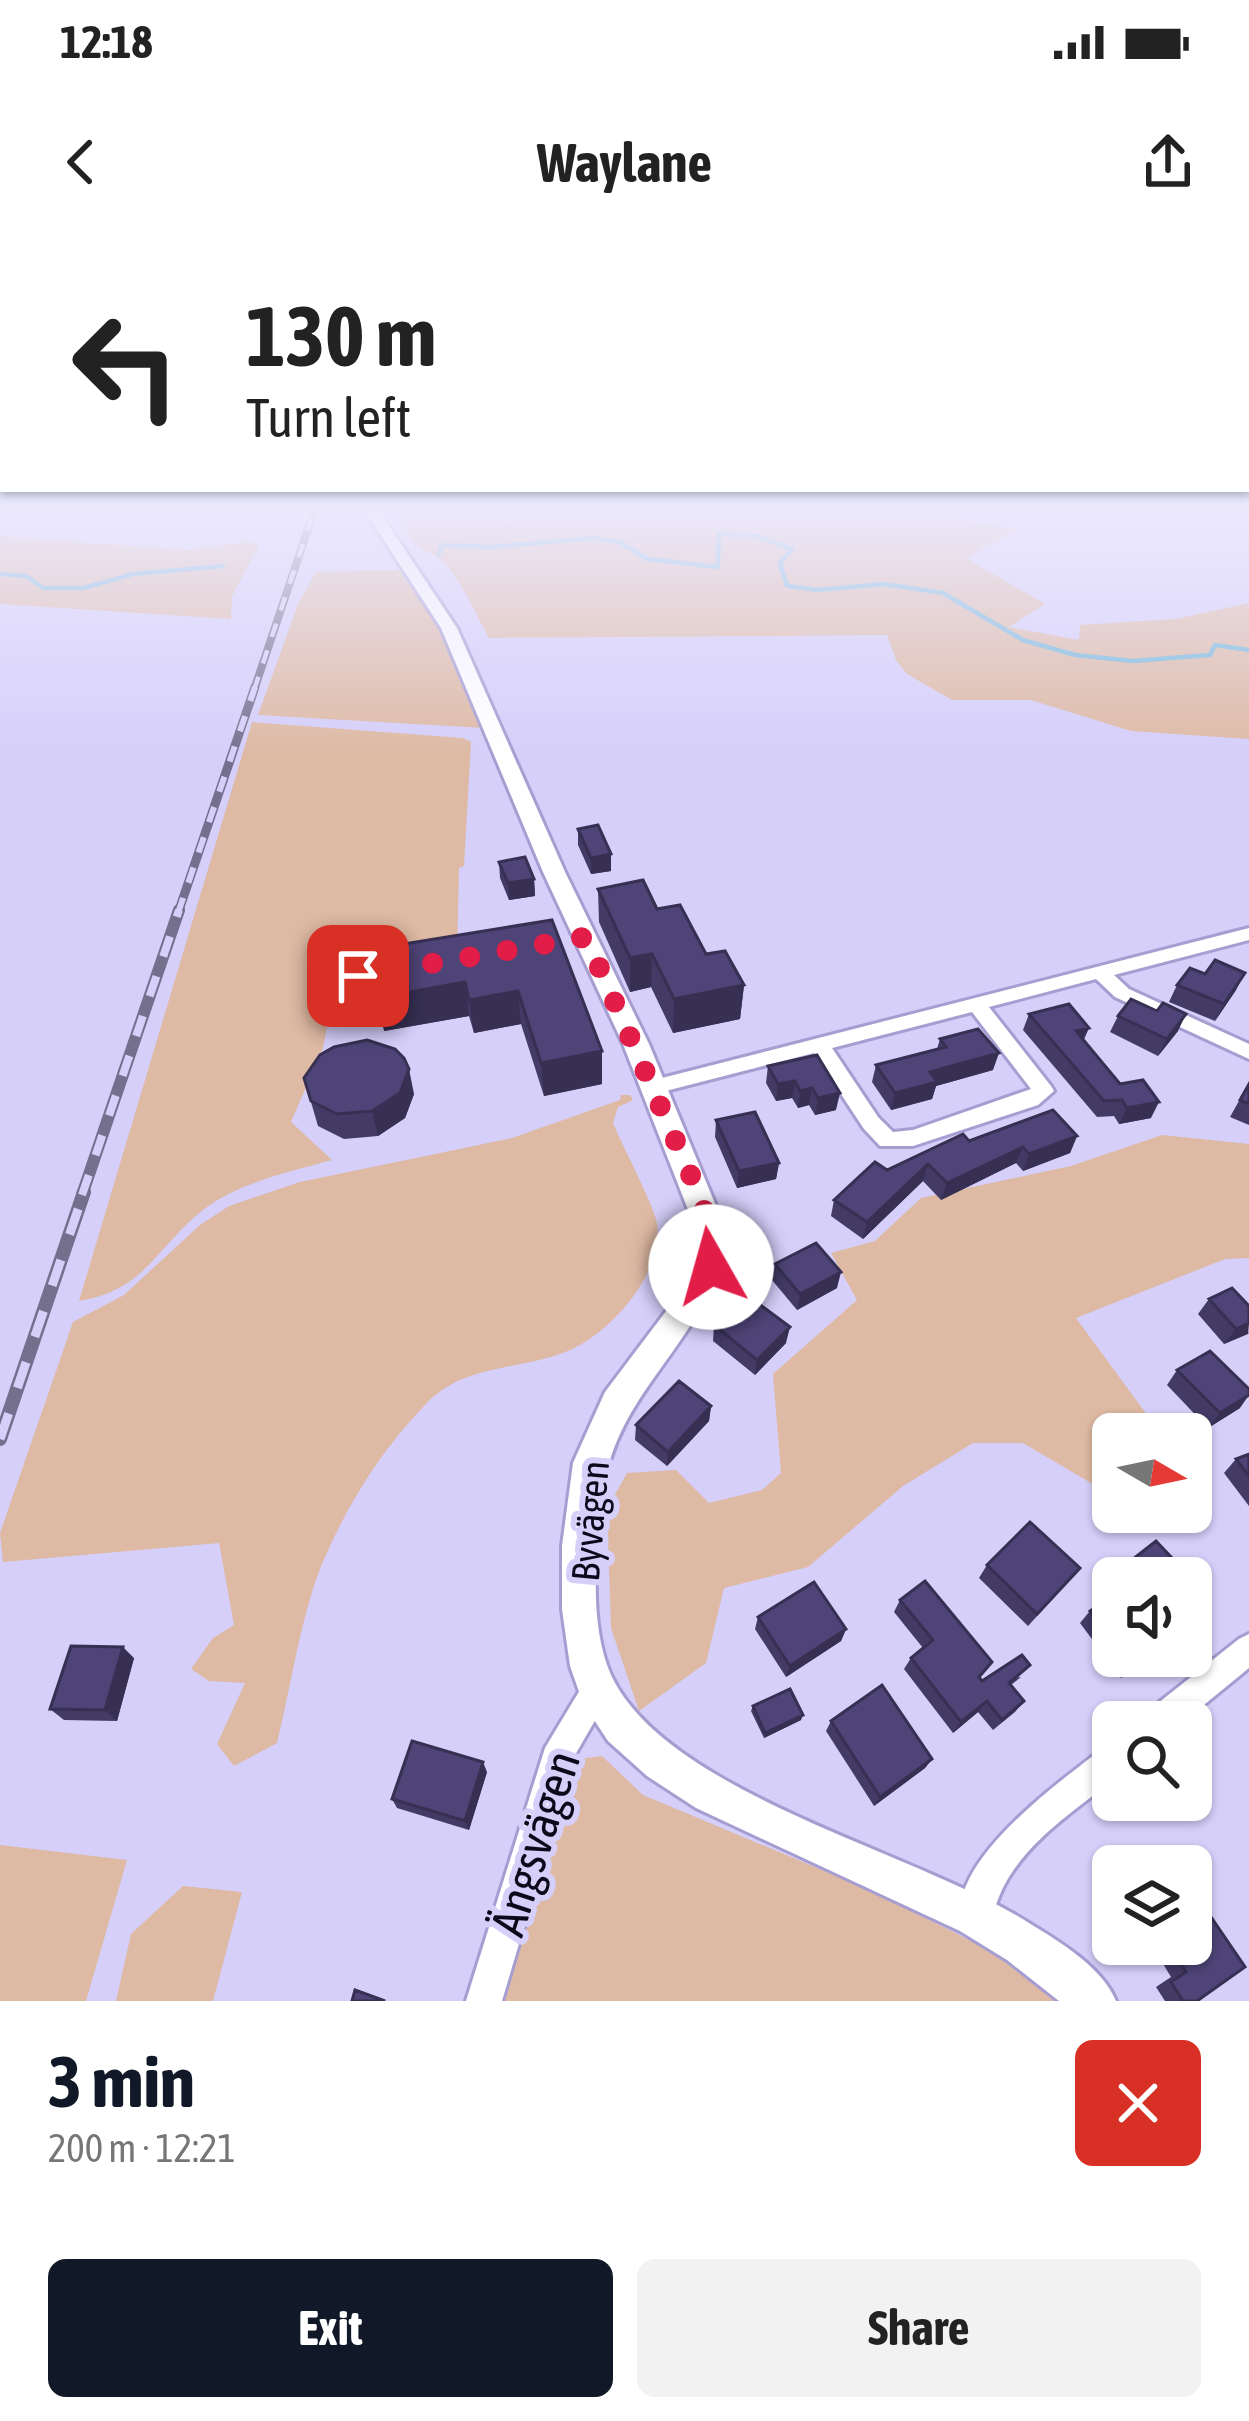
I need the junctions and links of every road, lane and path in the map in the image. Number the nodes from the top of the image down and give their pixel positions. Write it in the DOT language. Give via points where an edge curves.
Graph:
graph roads {
  1 [pos="426,593"];
  2 [pos="1249,934"];
  3 [pos="400,970"];
  4 [pos="1098,970"];
  5 [pos="358,976"];
  6 [pos="975,1003"];
  7 [pos="819,1044"];
  8 [pos="1249,1052"];
  9 [pos="654,1088"];
  10 [pos="1249,1649"];
  11 [pos="597,1691"];
  12 [pos="1186,1701"];
  13 [pos="1092,1777"];
  14 [pos="976,1916"];
  15 [pos="484,2001"];
  16 [pos="1093,2001"];
  1 -- 9 [label="street, Byvägen" via="449,628 575,939"];
  2 -- 4 [label="street"];
  3 -- 5 [label="lane"];
  4 -- 6 [label="street"];
  4 -- 8 [label="street" via="1122,993"];
  6 -- 7 [label="street"];
  6 -- 7 [label="street" via="1044,1090 913,1138 888,1140"];
  7 -- 9 [label="street"];
  9 -- 11 [label="street, Byvägen" via="713,1235 711,1267 696,1300 606,1415 590,1463 582,1604"];
  10 -- 12 [label="street"];
  11 -- 14 [label="street, Byvägen" via="672,1770"];
  11 -- 15 [label="street, Ängsvägen" via="561,1748"];
  13 -- 14 [label="street" via="993,1866"];
  14 -- 16 [label="street, Byvägen" via="1042,1954"];
}
